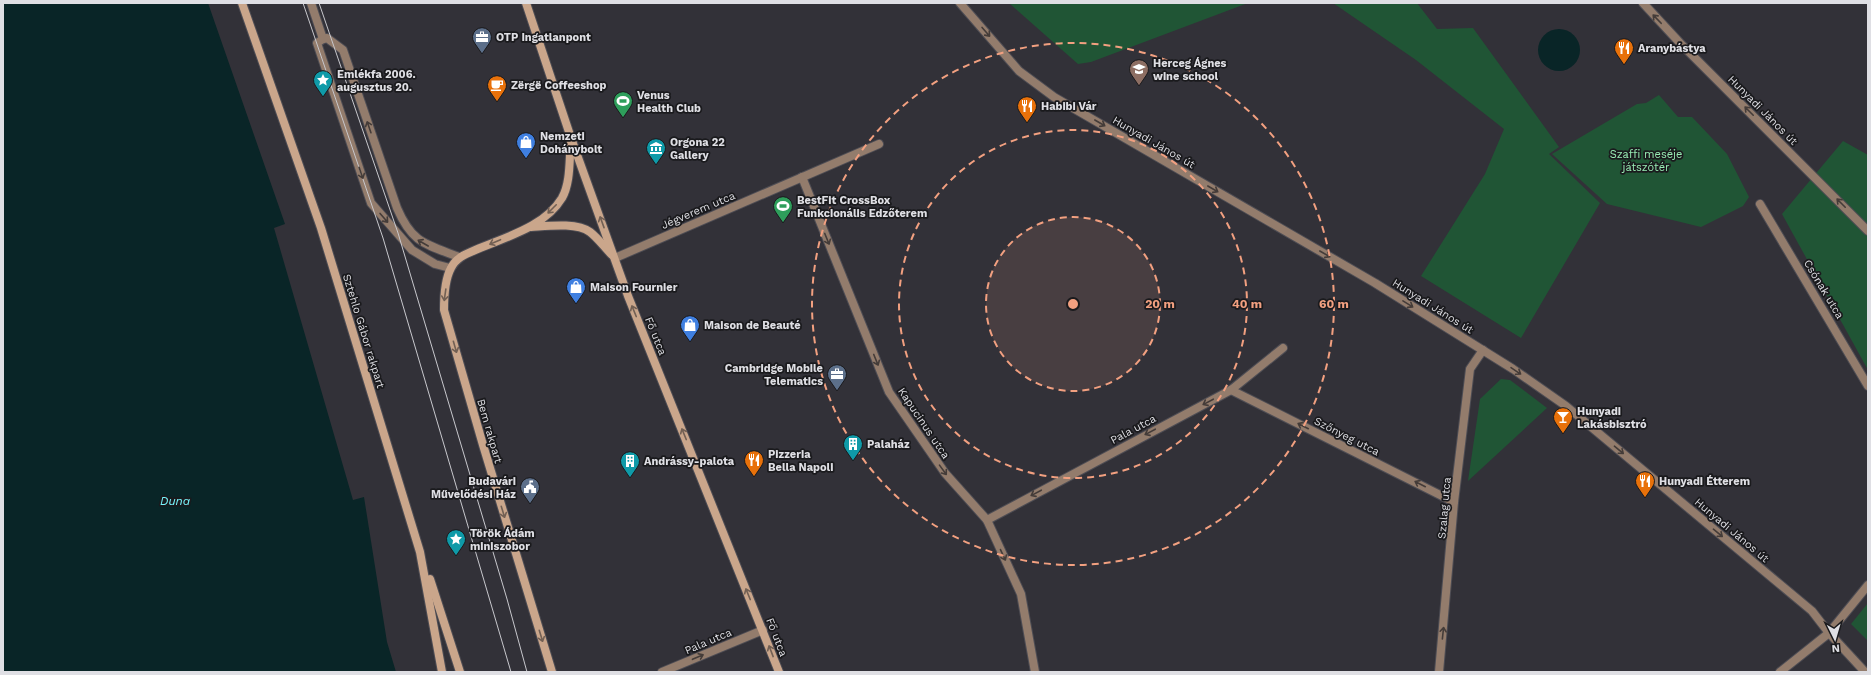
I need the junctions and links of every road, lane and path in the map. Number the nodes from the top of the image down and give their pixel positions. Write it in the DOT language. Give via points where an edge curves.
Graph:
graph roads {
  1 [pos="242,3"];
  2 [pos="311,3"];
  3 [pos="526,3"];
  4 [pos="960,3"];
  5 [pos="1643,3"];
  6 [pos="323,39"];
  7 [pos="571,138"];
  8 [pos="879,144"];
  9 [pos="802,177"];
  10 [pos="1760,204"];
  11 [pos="530,227"];
  12 [pos="1868,231"];
  13 [pos="459,257"];
  14 [pos="615,258"];
  15 [pos="450,268"];
  16 [pos="1283,348"];
  17 [pos="1483,350"];
  18 [pos="1868,386"];
  19 [pos="1231,390"];
  20 [pos="1454,502"];
  21 [pos="987,520"];
  22 [pos="420,552"];
  23 [pos="1868,585"];
  24 [pos="763,630"];
  25 [pos="1829,633"];
  26 [pos="442,672"];
  27 [pos="460,672"];
  28 [pos="552,672"];
  29 [pos="662,672"];
  30 [pos="779,672"];
  31 [pos="1035,672"];
  32 [pos="1440,672"];
  33 [pos="1780,672"];
  34 [pos="1865,672"];
  1 -- 22 [label="street, Sztehlo Gábor rakpart" via="321,228"];
  2 -- 6 [label="street"];
  3 -- 7 [label="street, Fő utca"];
  4 -- 17 [label="street, Hunyadi János út, one-way" via="1020,71 1054,97 1375,283"];
  12 -- 5 [label="street, Hunyadi János út, one-way"];
  13 -- 6 [label="street, one-way" via="424,244 407,229 397,208 343,50 328,38"];
  6 -- 15 [label="street, one-way" via="317,43 371,203 412,250 435,264"];
  7 -- 11 [label="street, one-way" via="567,186 562,197 554,208"];
  14 -- 7 [label="street, Fő utca, one-way"];
  8 -- 9 [label="street, Jégverem utca"];
  9 -- 14 [label="street, Jégverem utca"];
  9 -- 21 [label="street, Kapucinus utca, one-way" via="889,392 945,473"];
  10 -- 18 [label="street, Csónak utca"];
  11 -- 13 [label="street, one-way"];
  11 -- 14 [label="street" via="551,225 582,228 590,232"];
  13 -- 15 [label="street"];
  24 -- 14 [label="street, Fő utca, one-way"];
  15 -- 28 [label="street, Bem rakpart, one-way" via="444,310"];
  16 -- 19 [label="street, Pala utca"];
  17 -- 20 [label="street, Szalag utca" via="1470,369"];
  17 -- 25 [label="street, Hunyadi János út, one-way" via="1566,406 1812,611"];
  20 -- 19 [label="street, Szőnyeg utca, one-way"];
  19 -- 21 [label="street, Pala utca, one-way"];
  32 -- 20 [label="street, Szalag utca, one-way"];
  21 -- 31 [label="street, Kapucinus utca, one-way" via="1021,594"];
  22 -- 26 [label="street, Sztehlo Gábor rakpart"];
  22 -- 27 [label="street"];
  23 -- 25 [label="street"];
  29 -- 24 [label="street, Pala utca, one-way"];
  30 -- 24 [label="street, Fő utca, one-way"];
  25 -- 33 [label="street"];
  25 -- 34 [label="street, Hunyadi János út"];
}
